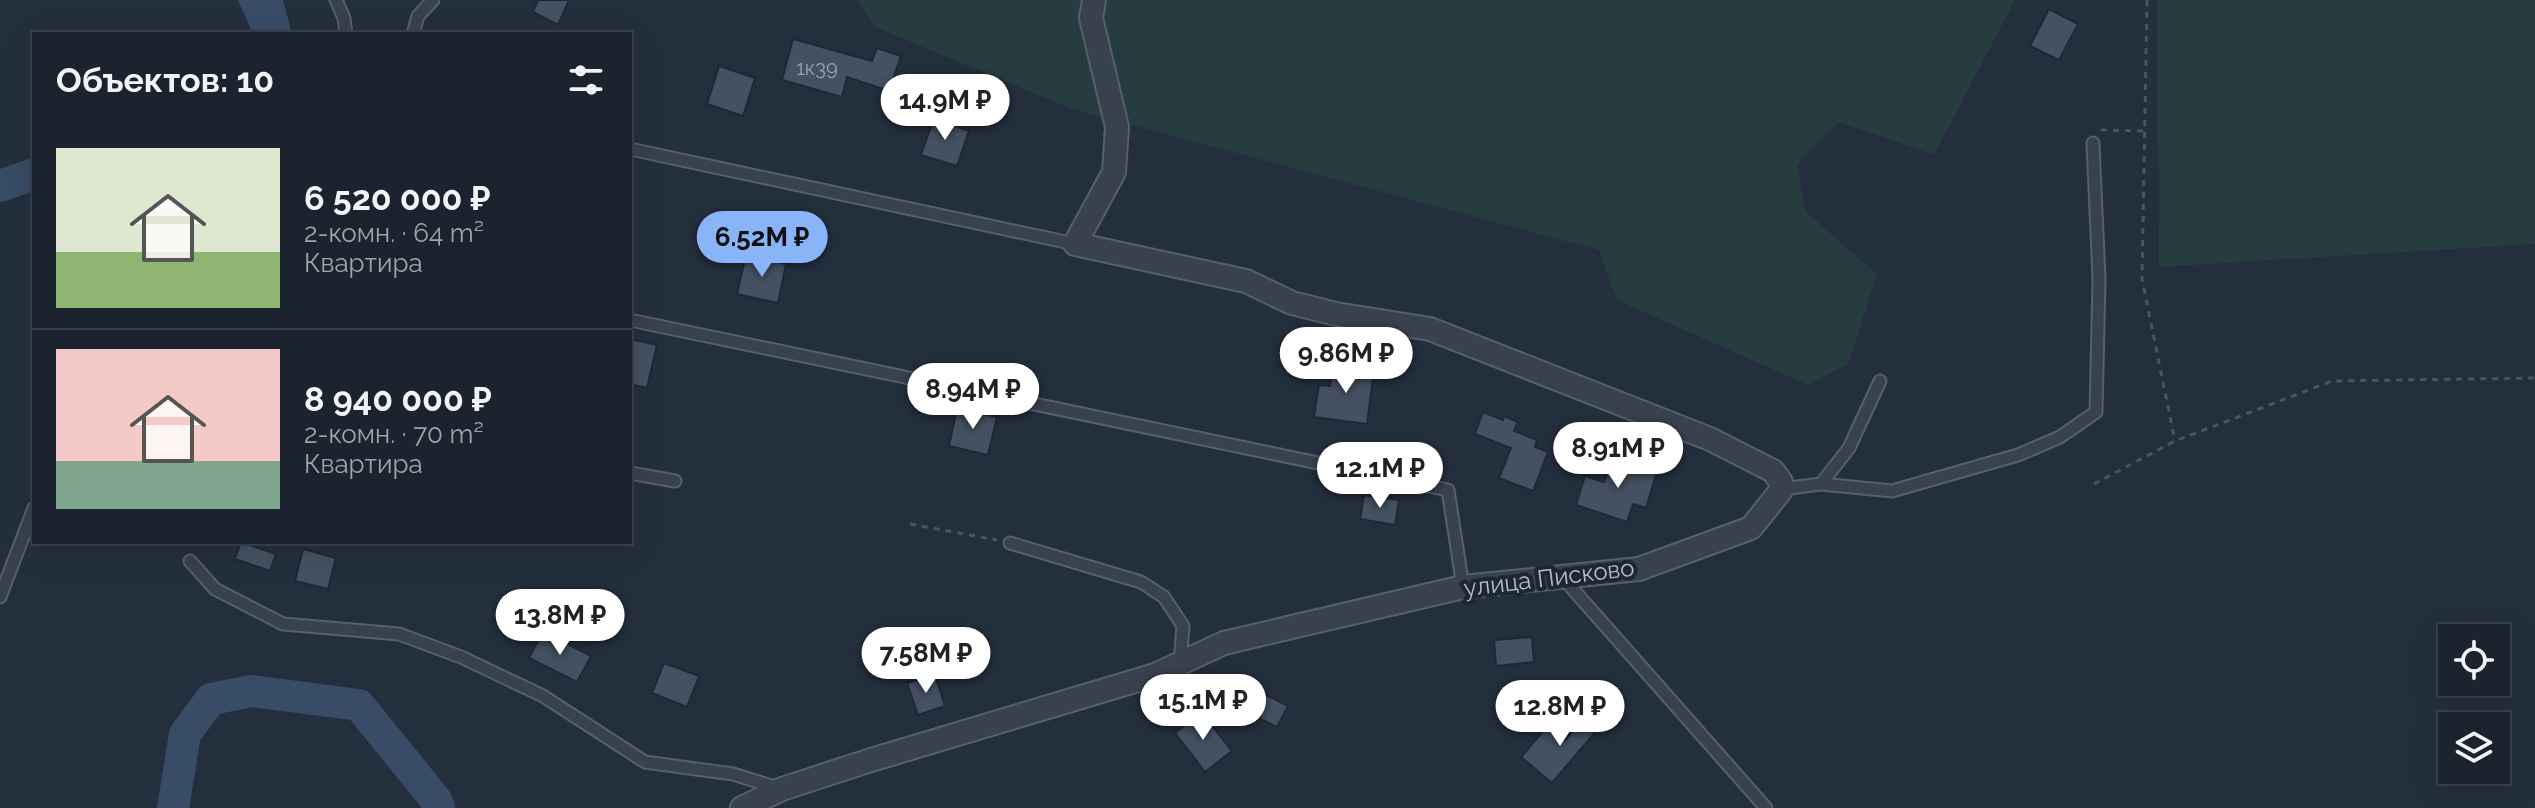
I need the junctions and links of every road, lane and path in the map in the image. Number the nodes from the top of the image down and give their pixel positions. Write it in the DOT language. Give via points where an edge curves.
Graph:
graph roads {
  1 [pos="336,0"];
  2 [pos="433,0"];
  3 [pos="1094,0"];
  4 [pos="2147,0"];
  5 [pos="346,32"];
  6 [pos="414,32"];
  7 [pos="2145,131"];
  8 [pos="2093,143"];
  9 [pos="632,149"];
  10 [pos="1075,244"];
  11 [pos="632,320"];
  12 [pos="2535,378"];
  13 [pos="1880,381"];
  14 [pos="2175,441"];
  15 [pos="632,473"];
  16 [pos="675,481"];
  17 [pos="1821,484"];
  18 [pos="2094,484"];
  19 [pos="1782,489"];
  20 [pos="32,513"];
  21 [pos="910,524"];
  22 [pos="1010,543"];
  23 [pos="190,561"];
  24 [pos="1561,575"];
  25 [pos="1463,587"];
  26 [pos="0,597"];
  27 [pos="1182,674"];
  28 [pos="782,789"];
  29 [pos="742,808"];
  30 [pos="1766,808"];
  1 -- 5 [label="lane"];
  2 -- 6 [label="lane" via="418,16"];
  3 -- 10 [label="street" via="1091,18 1117,127 1114,172"];
  4 -- 7 [label="path"];
  7 -- 8 [label="path" via="2098,130"];
  7 -- 14 [label="path" via="2142,279"];
  8 -- 17 [label="lane" via="2099,279 2096,412 2060,437 2018,455 1892,491"];
  9 -- 10 [label="lane"];
  10 -- 19 [label="street" via="1246,281 1292,303 1336,314 1430,329 1710,439 1773,471"];
  11 -- 25 [label="lane" via="1448,490"];
  12 -- 14 [label="path" via="2332,381"];
  13 -- 17 [label="lane" via="1849,448"];
  14 -- 18 [label="path"];
  15 -- 16 [label="lane"];
  17 -- 19 [label="lane"];
  19 -- 24 [label="street, улица Писково" via="1751,528 1639,569"];
  20 -- 26 [label="lane"];
  21 -- 22 [label="path"];
  22 -- 27 [label="lane" via="1141,582 1164,597 1183,626"];
  23 -- 28 [label="lane" via="215,589 283,624 399,634 543,696 645,762 733,774"];
  24 -- 25 [label="street, улица Писково"];
  24 -- 30 [label="lane"];
  25 -- 27 [label="street, улица Писково" via="1224,643"];
  27 -- 28 [label="street, улица Писково" via="1155,675"];
  28 -- 29 [label="street, улица Писково"];
}
